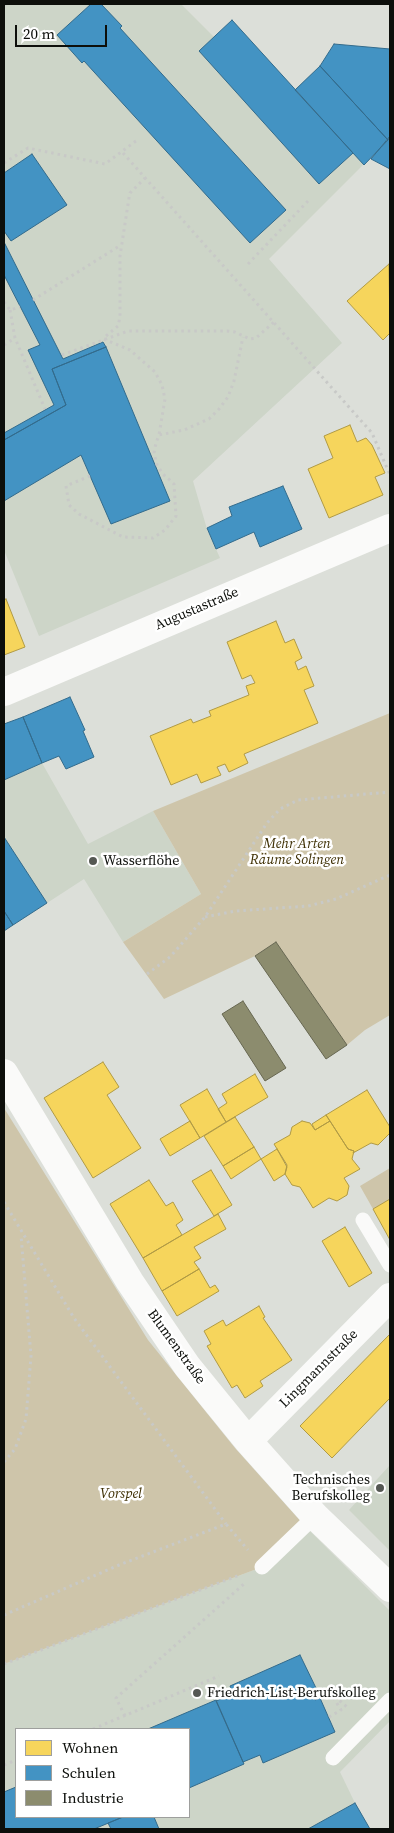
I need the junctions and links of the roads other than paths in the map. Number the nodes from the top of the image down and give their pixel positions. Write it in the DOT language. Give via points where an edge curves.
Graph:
graph roads {
  1 [pos="390,528"];
  2 [pos="4,692"];
  3 [pos="4,1073"];
  4 [pos="363,1220"];
  5 [pos="390,1265"];
  6 [pos="390,1297"];
  7 [pos="248,1441"];
  8 [pos="315,1516"];
  9 [pos="262,1567"];
  10 [pos="390,1588"];
  11 [pos="390,1700"];
  12 [pos="333,1758"];
  1 -- 2 [label="street, Augustastraße"];
  3 -- 7 [label="street, Blumenstraße" via="130,1282 187,1366"];
  4 -- 5 [label="lane"];
  6 -- 7 [label="street, Lingmannstraße"];
  7 -- 8 [label="street, Blumenstraße"];
  8 -- 9 [label="lane"];
  8 -- 10 [label="street, Blumenstraße"];
  11 -- 12 [label="lane"];
}
